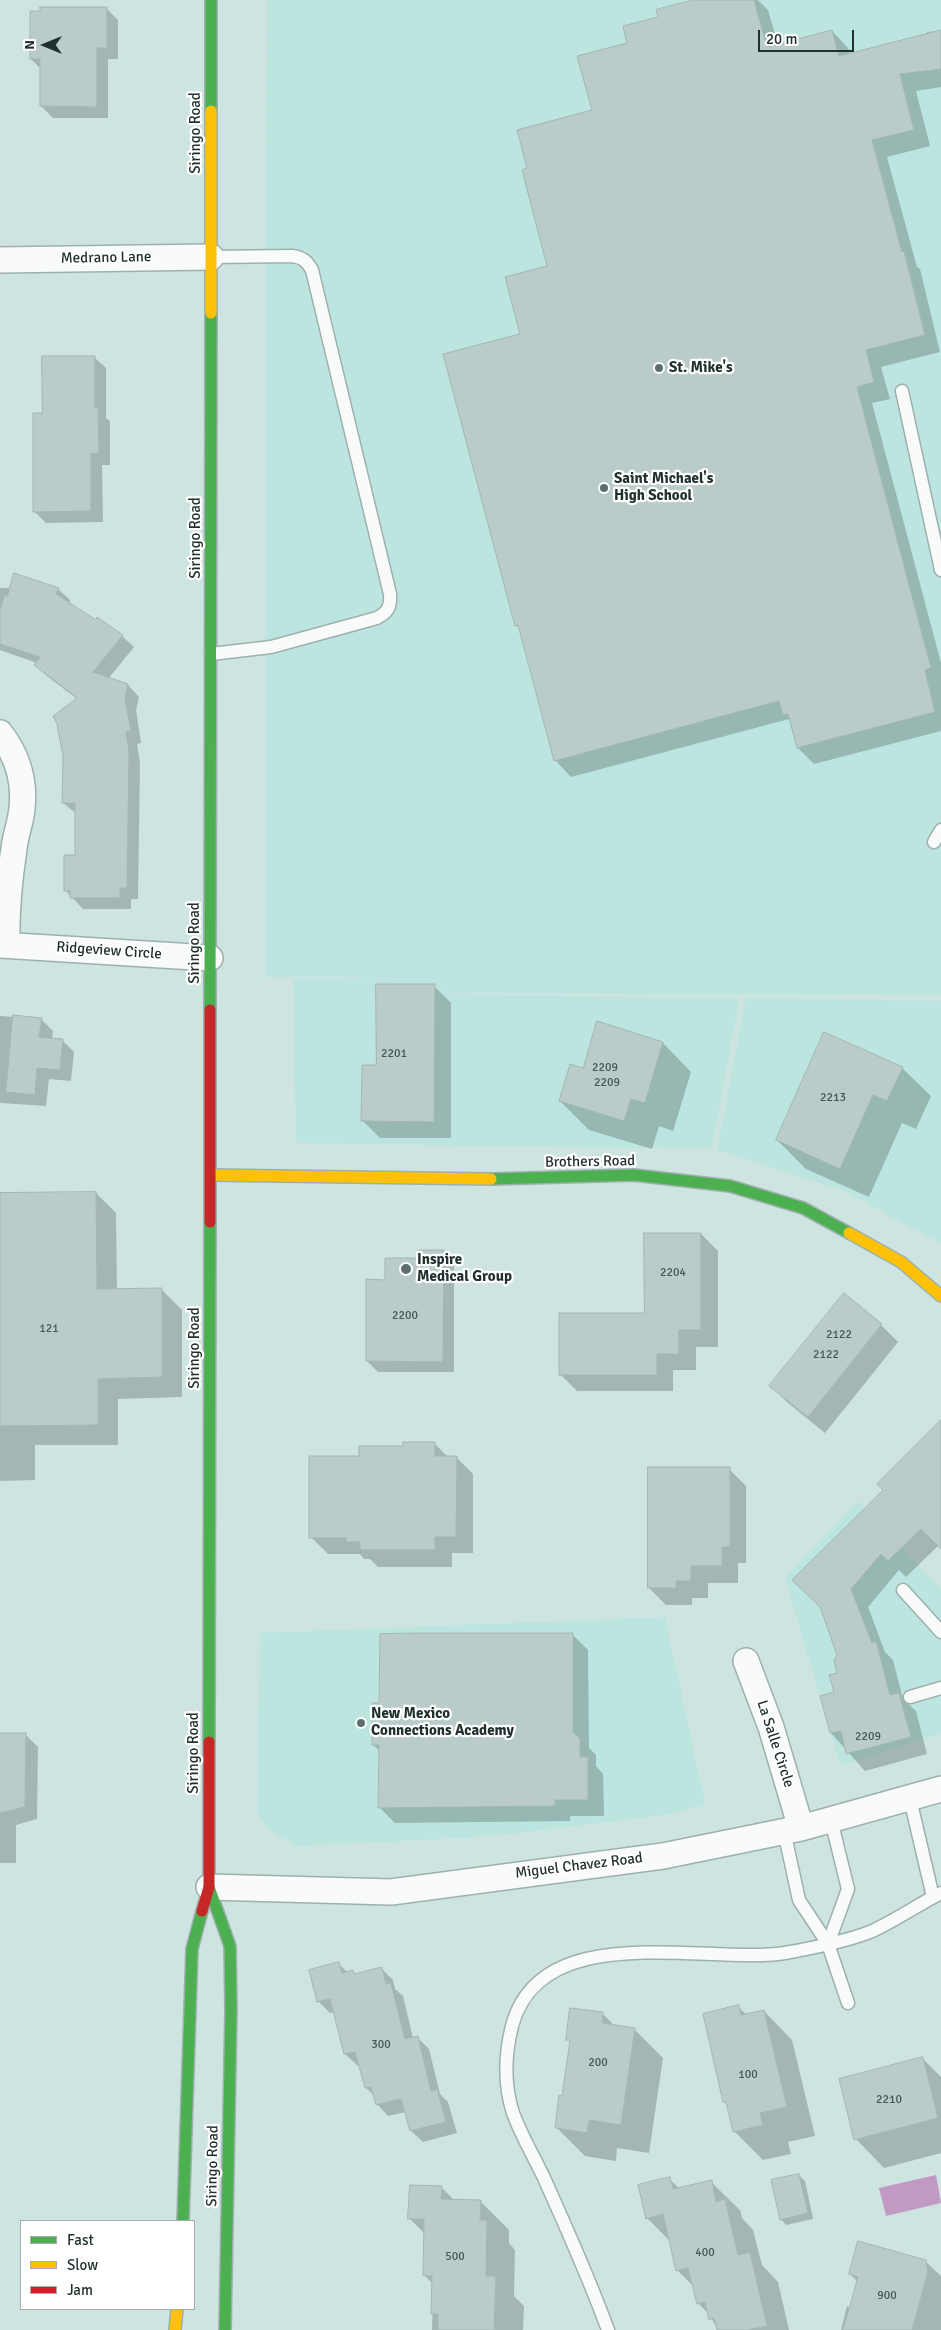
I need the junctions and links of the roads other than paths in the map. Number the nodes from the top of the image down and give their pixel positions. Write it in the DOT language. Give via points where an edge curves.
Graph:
graph roads {
  1 [pos="211,0"];
  2 [pos="211,257"];
  3 [pos="0,260"];
  4 [pos="902,391"];
  5 [pos="941,570"];
  6 [pos="211,654"];
  7 [pos="0,733"];
  8 [pos="941,830"];
  9 [pos="934,842"];
  10 [pos="4,945"];
  11 [pos="210,958"];
  12 [pos="210,1176"];
  13 [pos="941,1296"];
  14 [pos="903,1590"];
  15 [pos="941,1632"];
  16 [pos="746,1661"];
  17 [pos="941,1688"];
  18 [pos="910,1697"];
  19 [pos="941,1789"];
  20 [pos="910,1799"];
  21 [pos="832,1820"];
  22 [pos="793,1829"];
  23 [pos="209,1886"];
  24 [pos="937,1895"];
  25 [pos="828,1944"];
  26 [pos="848,2003"];
  27 [pos="183,2220"];
  28 [pos="177,2310"];
  29 [pos="175,2330"];
  30 [pos="225,2330"];
  31 [pos="608,2330"];
  1 -- 2 [label="street, Siringo Road"];
  2 -- 3 [label="street, Medrano Lane"];
  2 -- 6 [label="street, Siringo Road"];
  2 -- 6 [label="lane" via="293,256 301,258 312,270 391,605 386,613 369,620 271,647"];
  4 -- 5 [label="lane"];
  6 -- 11 [label="street, Siringo Road"];
  7 -- 10 [label="street, Ridgeview Circle" via="15,758 23,783 22,809 6,906"];
  8 -- 9 [label="lane"];
  10 -- 11 [label="street, Ridgeview Circle"];
  11 -- 12 [label="street, Siringo Road"];
  12 -- 13 [label="street, Brothers Road" via="634,1176 730,1186 803,1208 901,1262"];
  12 -- 23 [label="street, Siringo Road"];
  14 -- 15 [label="lane"];
  16 -- 22 [label="street, La Salle Circle" via="771,1728"];
  17 -- 18 [label="lane"];
  19 -- 20 [label="street, Miguel Chavez Road"];
  20 -- 21 [label="street, Miguel Chavez Road"];
  20 -- 24 [label="lane"];
  21 -- 22 [label="street, Miguel Chavez Road"];
  21 -- 25 [label="lane" via="848,1889"];
  22 -- 23 [label="street, Miguel Chavez Road" via="663,1856 391,1892"];
  22 -- 25 [label="lane" via="799,1900"];
  23 -- 27 [label="street, Siringo Road" via="192,1949"];
  23 -- 30 [label="street, Siringo Road" via="230,1946"];
  24 -- 25 [label="lane" via="870,1932"];
  25 -- 26 [label="lane"];
  25 -- 31 [label="lane" via="768,1954 647,1952 609,1955 572,1964 542,1980 517,2008 509,2039 506,2073 513,2113 589,2276"];
  28 -- 29 [label="street"];
}
